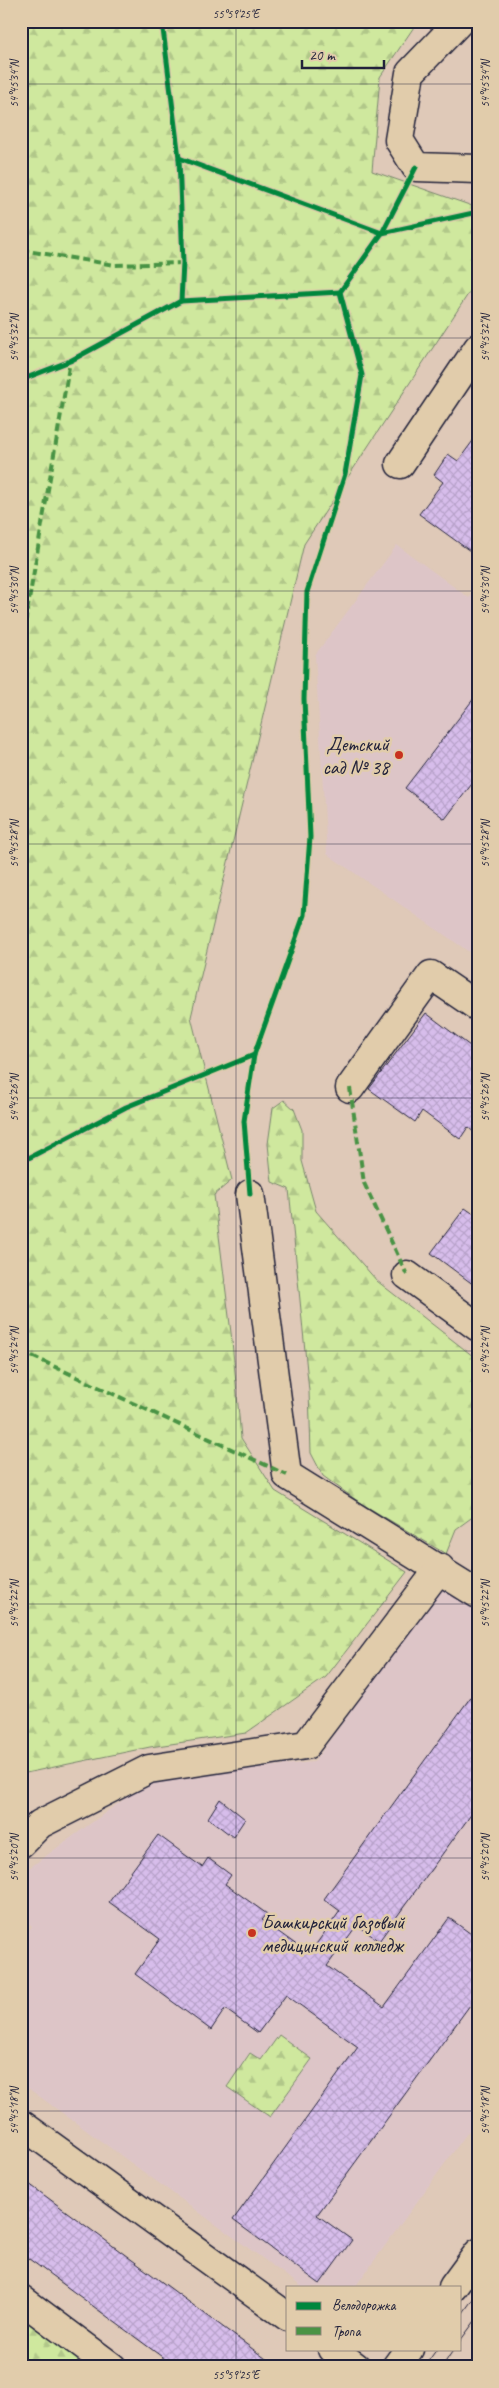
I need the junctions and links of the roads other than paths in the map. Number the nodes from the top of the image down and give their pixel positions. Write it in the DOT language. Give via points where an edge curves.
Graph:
graph roads {
  1 [pos="460,21"];
  2 [pos="478,169"];
  3 [pos="478,348"];
  4 [pos="400,464"];
  5 [pos="478,1007"];
  6 [pos="350,1088"];
  7 [pos="250,1194"];
  8 [pos="407,1275"];
  9 [pos="478,1327"];
  10 [pos="440,1568"];
  11 [pos="478,1594"];
  12 [pos="21,1843"];
  13 [pos="21,2124"];
  14 [pos="478,2253"];
  15 [pos="454,2286"];
  16 [pos="21,2299"];
  17 [pos="286,2316"];
  18 [pos="333,2350"];
  19 [pos="408,2350"];
  20 [pos="112,2367"];
  21 [pos="356,2367"];
  22 [pos="396,2367"];
  1 -- 2 [label="street" via="410,74 399,140 416,167"];
  3 -- 4 [label="street"];
  5 -- 6 [label="street" via="431,975"];
  7 -- 10 [label="street" via="287,1475"];
  8 -- 9 [label="street"];
  10 -- 11 [label="street"];
  10 -- 12 [label="street" via="306,1745 149,1769 40,1824"];
  13 -- 17 [label="street"];
  14 -- 15 [label="street"];
  16 -- 20 [label="street"];
  18 -- 21 [label="street"];
  19 -- 22 [label="street"];
}
